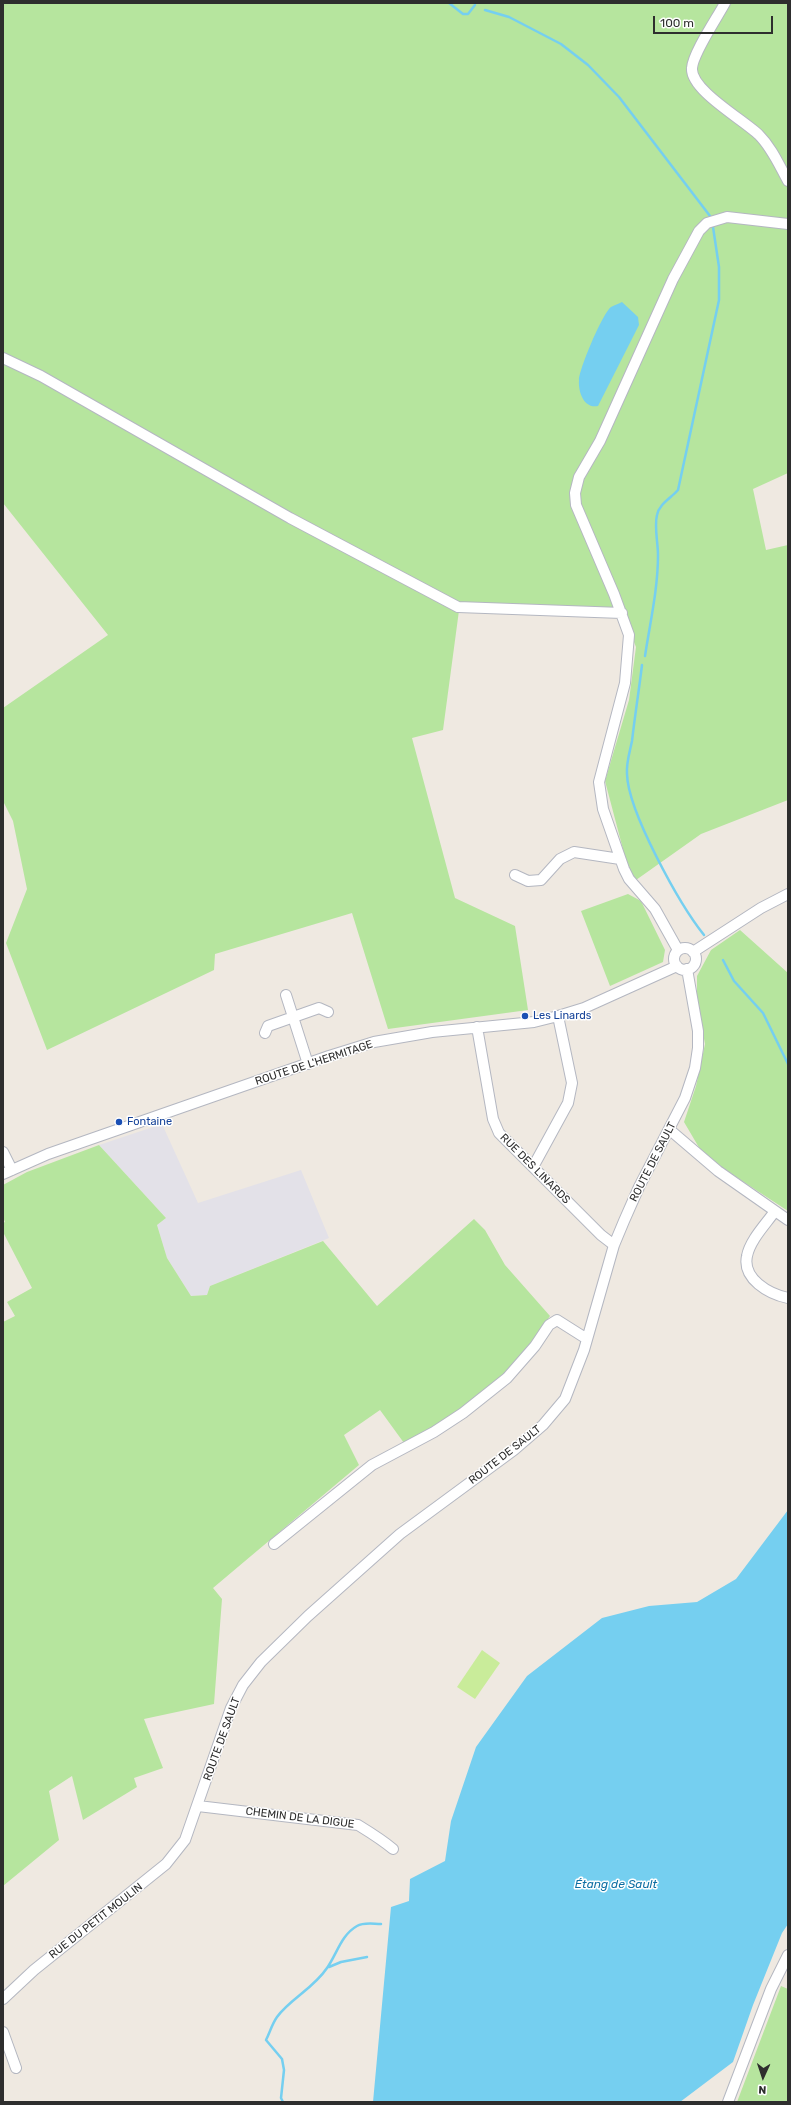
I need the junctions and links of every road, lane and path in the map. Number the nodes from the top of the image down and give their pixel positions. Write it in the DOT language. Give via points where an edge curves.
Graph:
graph roads {
  1 [pos="725,3"];
  2 [pos="788,181"];
  3 [pos="788,224"];
  4 [pos="3,358"];
  5 [pos="622,613"];
  6 [pos="620,859"];
  7 [pos="515,875"];
  8 [pos="788,894"];
  9 [pos="678,950"];
  10 [pos="693,952"];
  11 [pos="677,966"];
  12 [pos="687,969"];
  13 [pos="286,995"];
  14 [pos="328,1012"];
  15 [pos="558,1016"];
  16 [pos="292,1018"];
  17 [pos="477,1028"];
  18 [pos="265,1033"];
  19 [pos="308,1064"];
  20 [pos="670,1130"];
  21 [pos="3,1152"];
  22 [pos="533,1167"];
  23 [pos="7,1172"];
  24 [pos="775,1211"];
  25 [pos="788,1220"];
  26 [pos="614,1245"];
  27 [pos="788,1298"];
  28 [pos="587,1339"];
  29 [pos="274,1544"];
  30 [pos="198,1806"];
  31 [pos="185,1840"];
  32 [pos="393,1849"];
  33 [pos="788,1955"];
  34 [pos="3,1999"];
  35 [pos="3,2032"];
  36 [pos="16,2068"];
  37 [pos="728,2102"];
  1 -- 2 [label="street" via="695,57 691,68 694,79 702,89 759,135 773,153"];
  3 -- 5 [label="street" via="727,217 710,222 699,231 673,279 600,441 579,477 575,493 576,505"];
  4 -- 5 [label="street" via="41,376 290,518 458,607"];
  5 -- 6 [label="street" via="630,643 625,683 599,782 603,809"];
  6 -- 7 [label="street" via="574,852 560,859 541,880 528,881"];
  6 -- 9 [label="street" via="629,879 655,909"];
  8 -- 10 [label="street" via="761,908"];
  9 -- 10 [label="street" via="684,948"];
  9 -- 11 [label="street" via="674,960"];
  10 -- 12 [label="street" via="695,962"];
  11 -- 12 [label="street"];
  11 -- 15 [label="street, ROUTE DE L'HERMITAGE" via="584,1008"];
  12 -- 20 [label="street, ROUTE DE SAULT" via="698,1030 698,1048 695,1068 685,1098"];
  13 -- 16 [label="street"];
  14 -- 16 [label="street" via="319,1008"];
  15 -- 17 [label="street, ROUTE DE L'HERMITAGE" via="534,1022"];
  15 -- 22 [label="street" via="572,1084 571,1094"];
  16 -- 18 [label="street" via="268,1026"];
  16 -- 19 [label="street"];
  17 -- 19 [label="street, ROUTE DE L'HERMITAGE" via="432,1032 374,1042"];
  17 -- 22 [label="street, RUE DES LINARDS" via="495,1126"];
  19 -- 23 [label="street, ROUTE DE L'HERMITAGE" via="48,1154"];
  20 -- 24 [label="street" via="713,1168"];
  20 -- 26 [label="street, ROUTE DE SAULT" via="639,1187"];
  21 -- 23 [label="street"];
  22 -- 26 [label="street, RUE DES LINARDS"];
  24 -- 25 [label="street"];
  24 -- 27 [label="street" via="747,1256 748,1272 760,1286 778,1296"];
  26 -- 28 [label="street, ROUTE DE SAULT"];
  28 -- 29 [label="street" via="557,1320 553,1322 507,1378 434,1432 372,1465"];
  28 -- 30 [label="street, ROUTE DE SAULT" via="573,1383 565,1399 544,1425 400,1534 313,1611 261,1662 243,1685 232,1708"];
  30 -- 31 [label="street, ROUTE DE SAULT"];
  30 -- 32 [label="street, CHEMIN DE LA DIGUE" via="358,1825 377,1835"];
  31 -- 34 [label="street, RUE DU PETIT MOULIN" via="166,1864 40,1965"];
  33 -- 37 [label="street" via="771,1989"];
  35 -- 36 [label="street"];
}
